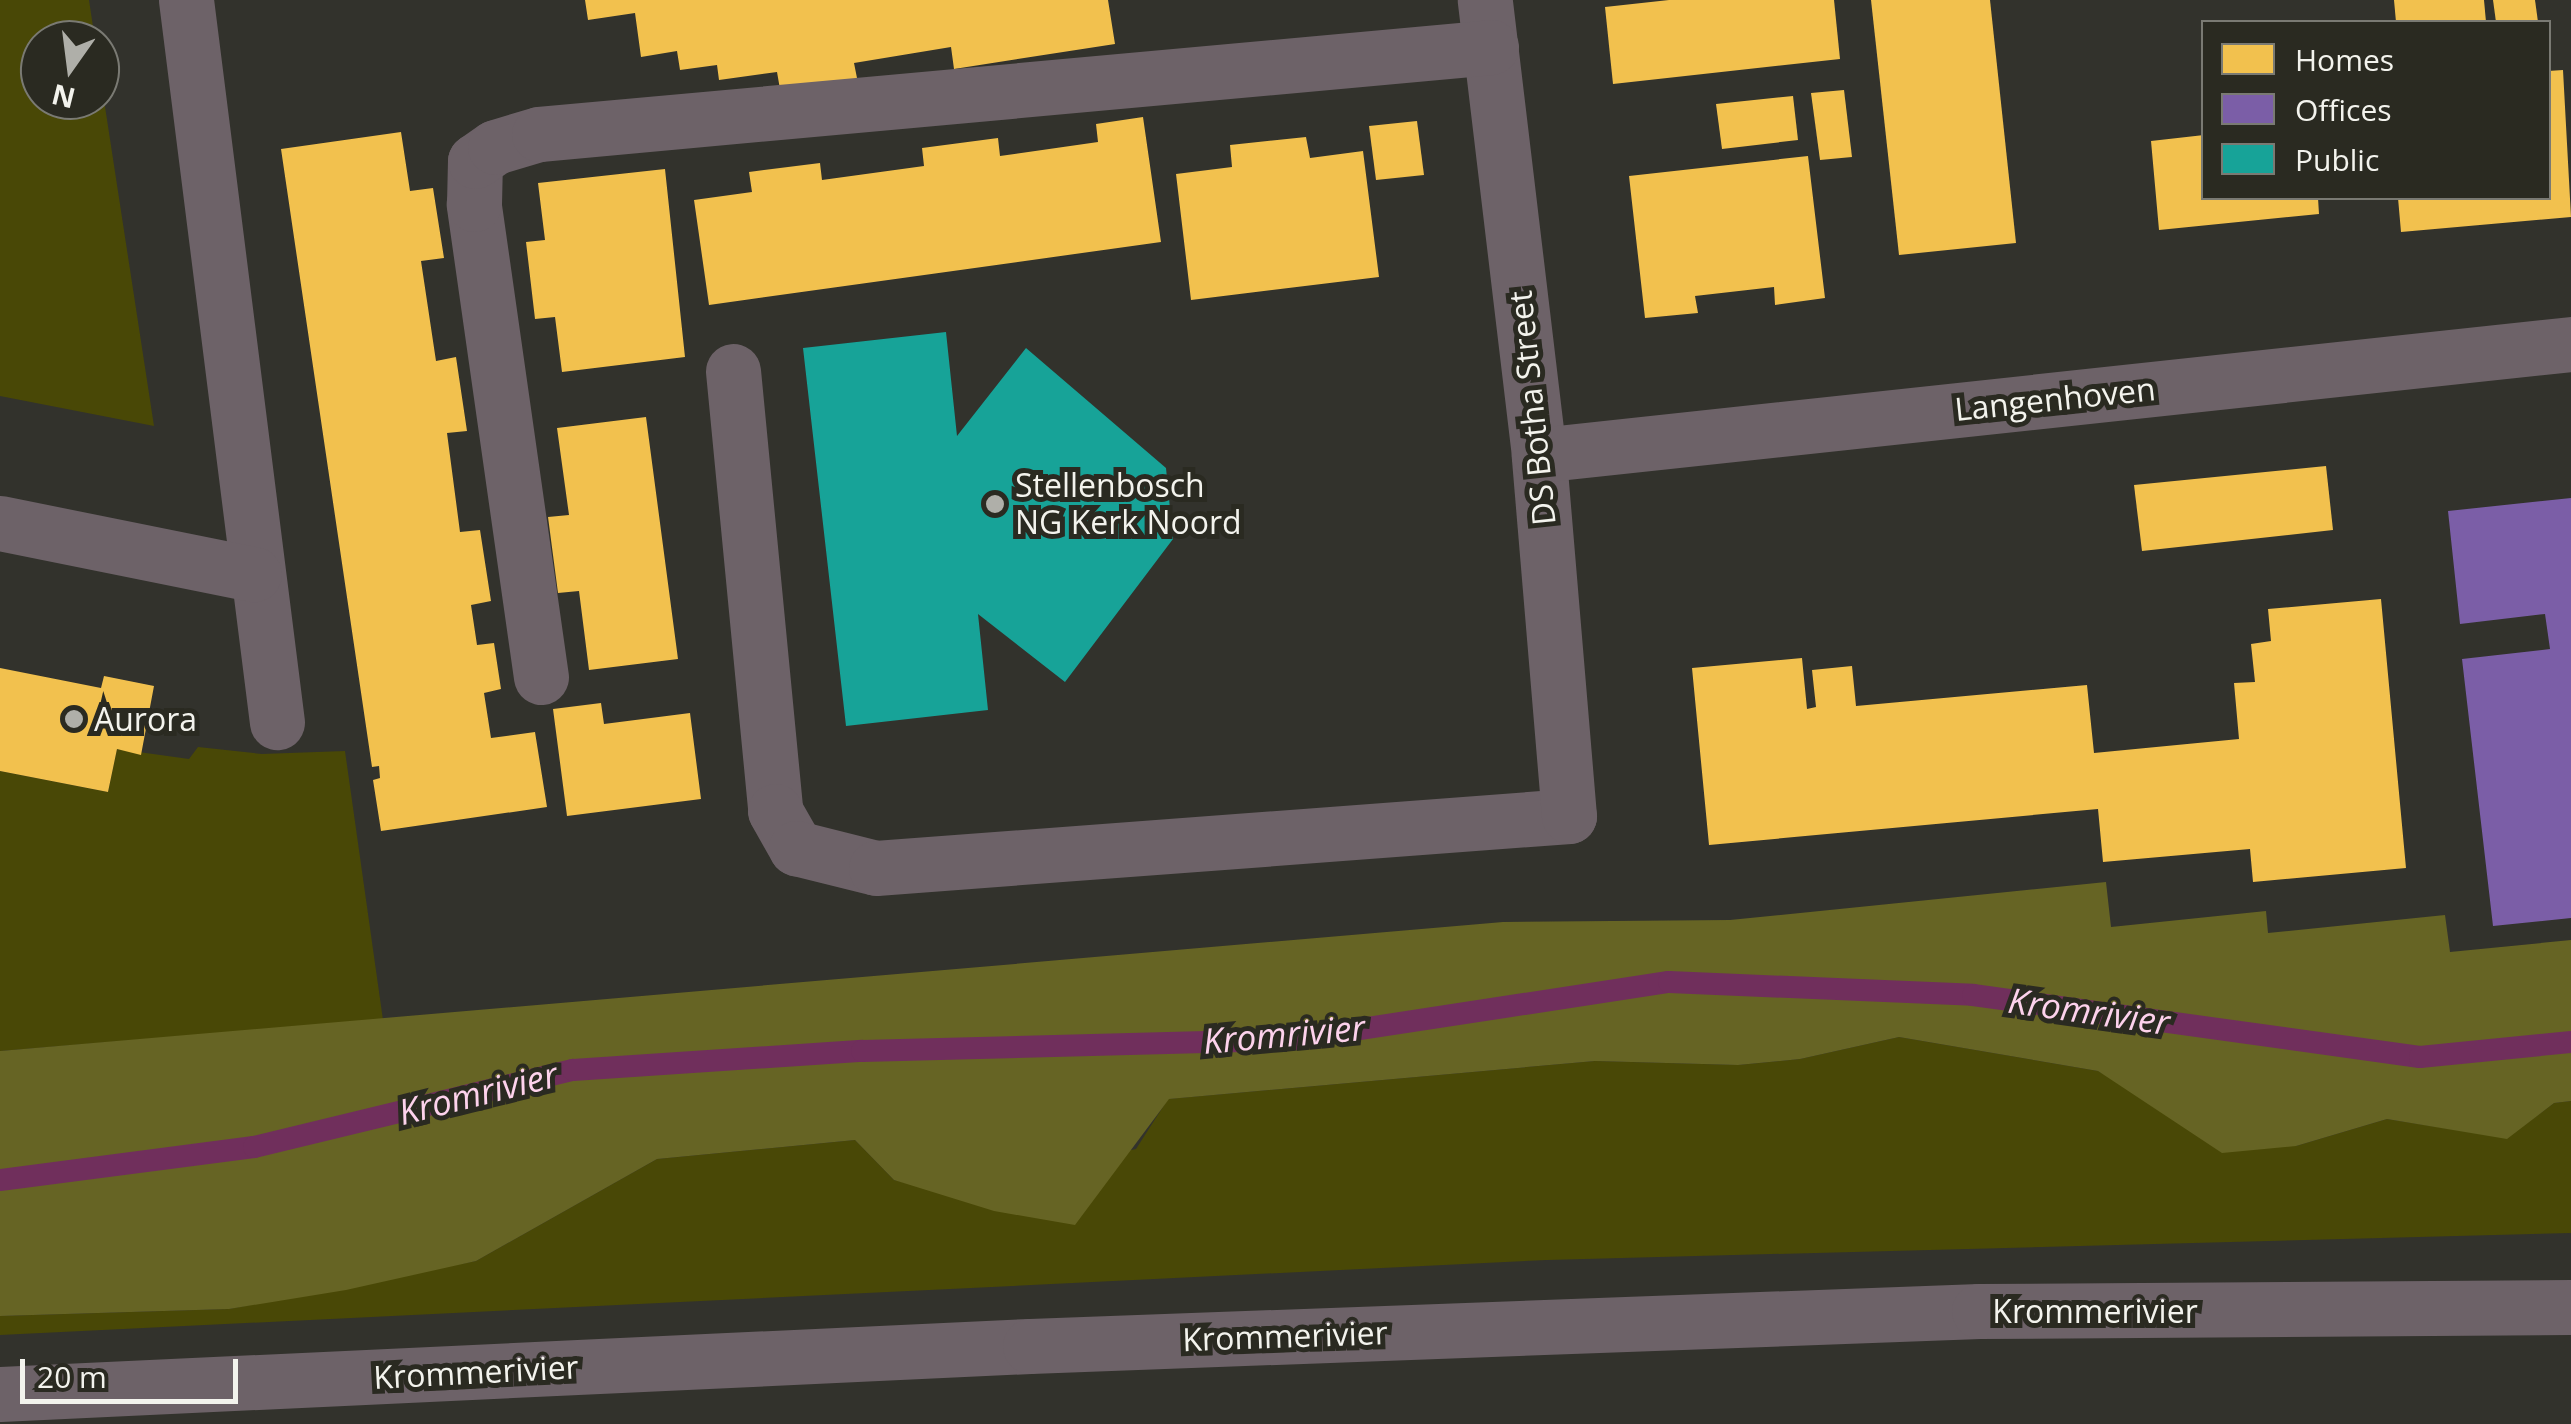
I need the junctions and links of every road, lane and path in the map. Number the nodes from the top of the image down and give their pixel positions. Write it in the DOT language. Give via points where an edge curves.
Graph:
graph roads {
  1 [pos="186,0"];
  2 [pos="1488,24"];
  3 [pos="2571,344"];
  4 [pos="733,371"];
  5 [pos="1538,455"];
  6 [pos="0,523"];
  7 [pos="254,574"];
  8 [pos="540,677"];
  9 [pos="277,722"];
  10 [pos="2571,1308"];
  11 [pos="0,1394"];
  1 -- 7 [label="street"];
  2 -- 5 [label="street, DS Botha Street"];
  2 -- 8 [label="street" via="539,134 475,161 474,204"];
  3 -- 5 [label="street, Langenhoven"];
  4 -- 5 [label="street, DS Botha Street" via="775,811 796,848 876,868 1569,816"];
  6 -- 7 [label="street"];
  7 -- 9 [label="street"];
  10 -- 11 [label="street, Krommerivier" via="1979,1311 1010,1346"];
}
